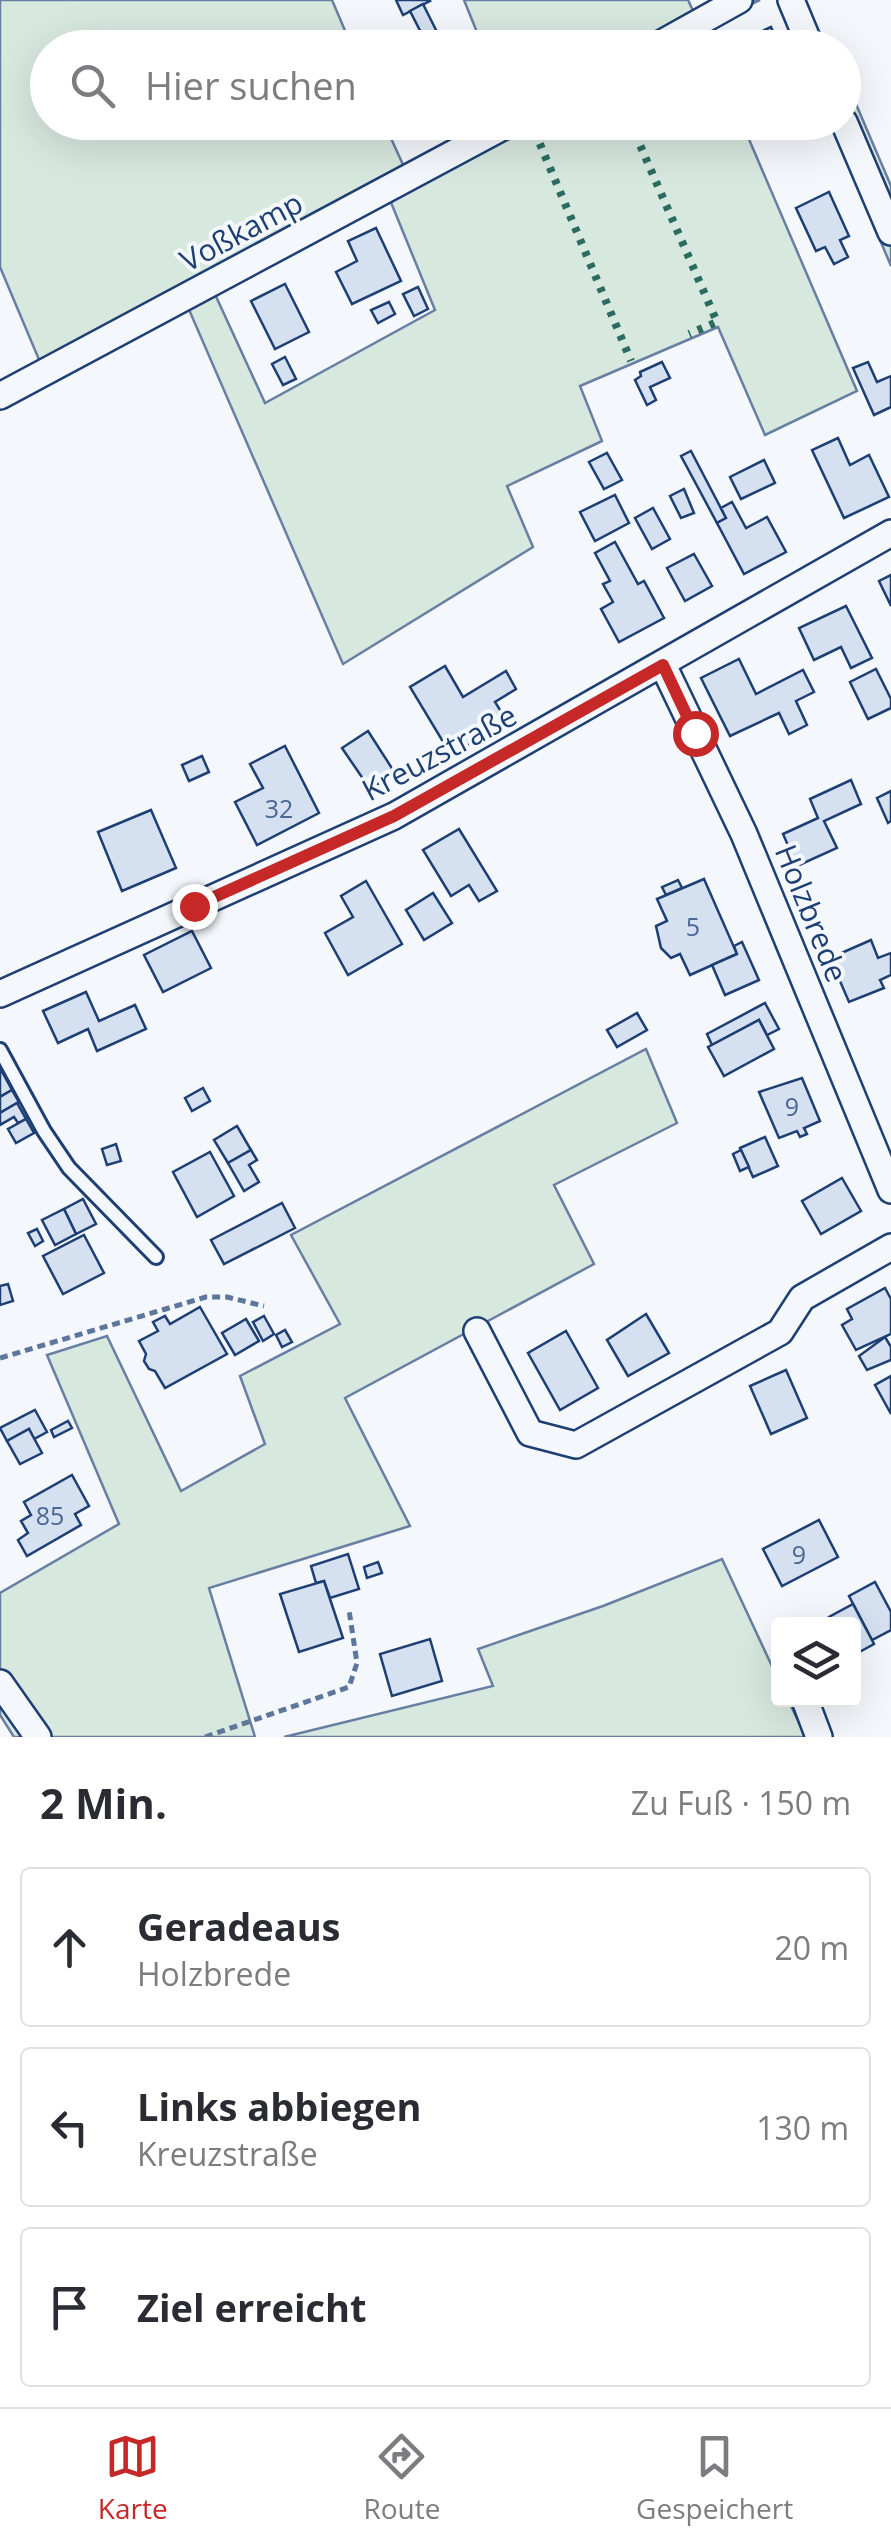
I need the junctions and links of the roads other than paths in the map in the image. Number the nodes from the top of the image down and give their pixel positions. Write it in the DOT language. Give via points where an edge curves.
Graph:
graph roads {
  1 [pos="739,0"];
  2 [pos="791,0"];
  3 [pos="685,30"];
  4 [pos="804,30"];
  5 [pos="478,140"];
  6 [pos="852,140"];
  7 [pos="891,232"];
  8 [pos="0,396"];
  9 [pos="891,533"];
  10 [pos="663,665"];
  11 [pos="0,994"];
  12 [pos="0,1050"];
  13 [pos="891,1190"];
  14 [pos="891,1247"];
  15 [pos="156,1257"];
  16 [pos="477,1332"];
  17 [pos="0,1683"];
  18 [pos="808,1707"];
  19 [pos="38,1737"];
  20 [pos="819,1737"];
  1 -- 3 [label="street"];
  2 -- 4 [label="street"];
  5 -- 8 [label="street, Voßkamp"];
  6 -- 7 [label="street"];
  9 -- 10 [label="street, Kreuzstraße"];
  10 -- 11 [label="street, Kreuzstraße" via="394,816"];
  10 -- 13 [label="street, Holzbrede" via="744,834"];
  12 -- 15 [label="lane" via="69,1168"];
  14 -- 16 [label="street" via="802,1298 780,1332 576,1445 530,1433"];
  17 -- 19 [label="street"];
  18 -- 20 [label="street"];
}
